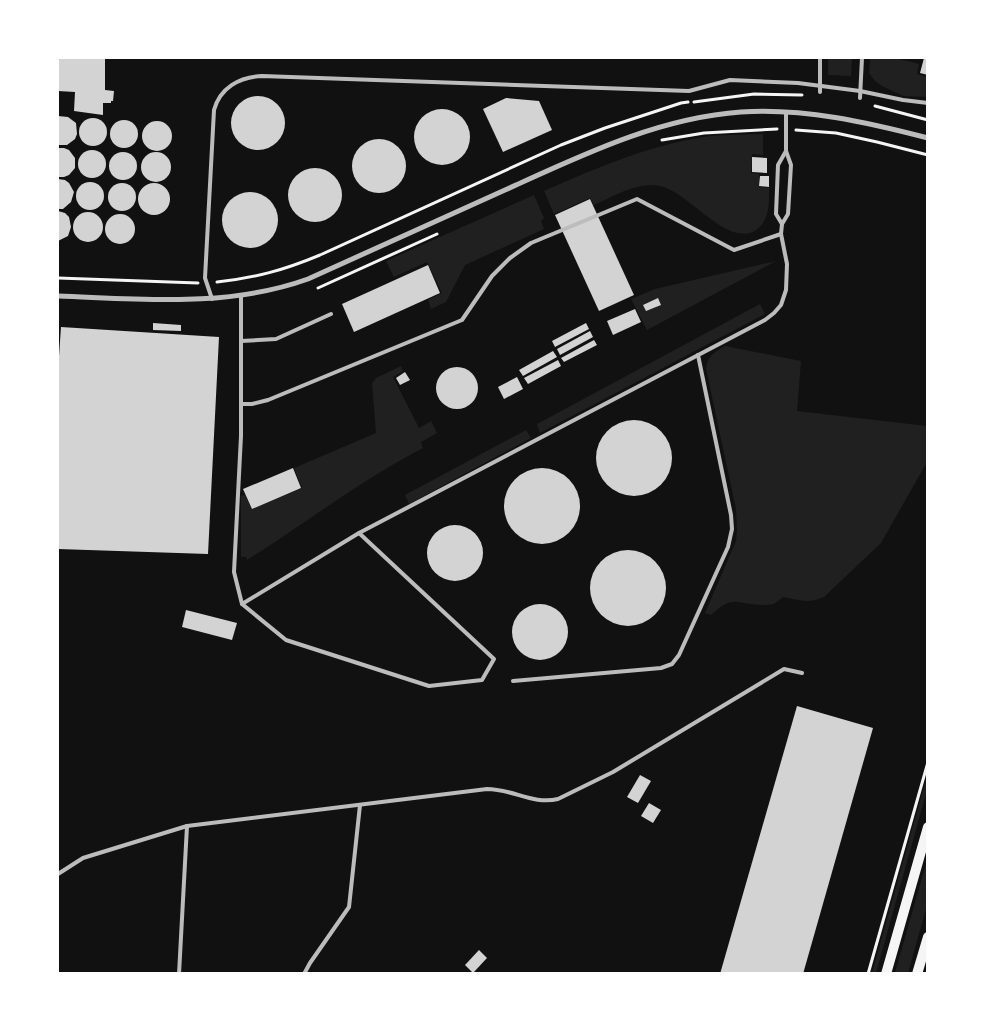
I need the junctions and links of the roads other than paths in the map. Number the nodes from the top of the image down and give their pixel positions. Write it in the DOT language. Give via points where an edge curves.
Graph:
graph roads {
  1 [pos="820,58"];
  2 [pos="862,58"];
  3 [pos="820,86"];
  4 [pos="860,91"];
  5 [pos="820,92"];
  6 [pos="860,98"];
  7 [pos="928,103"];
  8 [pos="786,112"];
  9 [pos="928,138"];
  10 [pos="786,151"];
  11 [pos="782,224"];
  12 [pos="781,234"];
  13 [pos="58,296"];
  14 [pos="241,296"];
  15 [pos="212,299"];
  16 [pos="331,314"];
  17 [pos="241,341"];
  18 [pos="698,355"];
  19 [pos="241,404"];
  20 [pos="359,533"];
  21 [pos="242,604"];
  22 [pos="802,673"];
  23 [pos="513,681"];
  24 [pos="360,805"];
  25 [pos="187,826"];
  26 [pos="928,827"];
  27 [pos="58,874"];
  28 [pos="928,937"];
  29 [pos="179,974"];
  30 [pos="304,974"];
  31 [pos="886,974"];
  32 [pos="917,974"];
  1 -- 3 [label="lane"];
  2 -- 4 [label="lane"];
  3 -- 4 [label="lane"];
  3 -- 5 [label="lane"];
  3 -- 15 [label="lane" via="730,80 688,90 272,76 245,78 224,91 214,110 205,278"];
  4 -- 6 [label="lane"];
  4 -- 7 [label="lane"];
  8 -- 9 [label="street" via="853,120"];
  8 -- 10 [label="lane"];
  8 -- 14 [label="street" via="726,114 675,124 623,140 308,278"];
  10 -- 11 [label="lane" via="791,165 788,214"];
  10 -- 11 [label="lane" via="778,165 776,214"];
  11 -- 12 [label="lane"];
  12 -- 18 [label="lane" via="787,264 785,295 781,305 765,320"];
  12 -- 19 [label="lane" via="734,250 637,199 531,243 492,276 462,320 268,400"];
  13 -- 15 [label="street"];
  14 -- 15 [label="street"];
  14 -- 17 [label="lane"];
  16 -- 17 [label="lane" via="276,339"];
  17 -- 19 [label="lane"];
  18 -- 20 [label="lane"];
  18 -- 23 [label="lane" via="732,515 732,529 728,546 679,655 672,664 661,668"];
  19 -- 21 [label="lane" via="234,572"];
  20 -- 21 [label="lane"];
  20 -- 21 [label="lane" via="494,659 482,680 430,686 286,640"];
  22 -- 24 [label="lane" via="784,669 613,772 558,799 544,802 504,790 487,789"];
  24 -- 25 [label="lane"];
  24 -- 30 [label="lane" via="349,907"];
  25 -- 27 [label="lane" via="83,858"];
  25 -- 29 [label="lane"];
  26 -- 31 [label="main road"];
  28 -- 32 [label="main road"];
}
